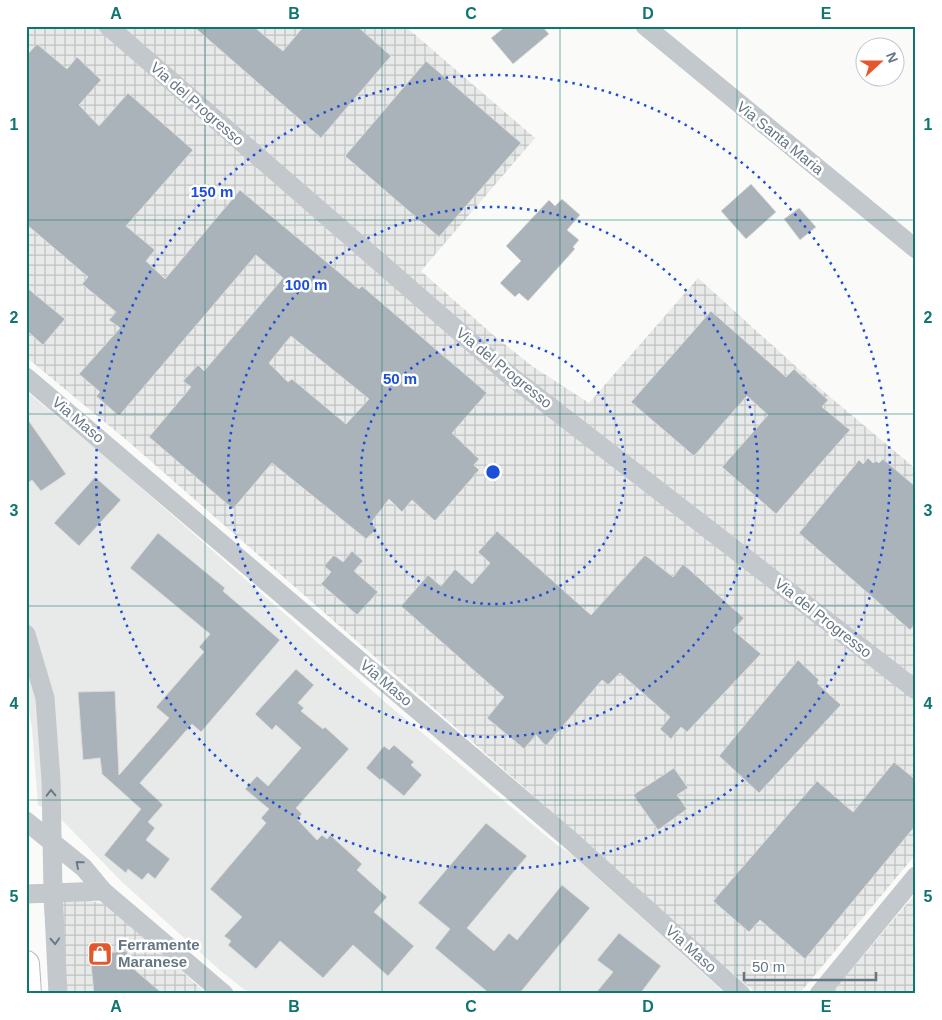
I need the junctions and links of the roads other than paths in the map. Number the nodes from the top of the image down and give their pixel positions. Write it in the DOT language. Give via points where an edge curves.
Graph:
graph roads {
  1 [pos="108,26"];
  2 [pos="645,26"];
  3 [pos="916,249"];
  4 [pos="26,377"];
  5 [pos="26,634"];
  6 [pos="916,690"];
  7 [pos="26,820"];
  8 [pos="52,842"];
  9 [pos="916,876"];
  10 [pos="104,891"];
  11 [pos="53,892"];
  12 [pos="26,894"];
  13 [pos="26,964"];
  14 [pos="28,994"];
  15 [pos="58,994"];
  16 [pos="224,994"];
  17 [pos="741,994"];
  18 [pos="819,994"];
  1 -- 6 [label="street, Via del Progresso" via="508,374"];
  2 -- 3 [label="street, Via Santa Maria"];
  4 -- 17 [label="street, Via Maso" via="568,838"];
  8 -- 5 [label="street, one-way" via="45,698"];
  7 -- 8 [label="street"];
  10 -- 8 [label="street, one-way" via="84,868"];
  8 -- 11 [label="street"];
  9 -- 18 [label="street"];
  10 -- 11 [label="street"];
  10 -- 16 [label="street"];
  11 -- 12 [label="street"];
  11 -- 15 [label="street, one-way"];
  13 -- 14 [label="main road"];
}
